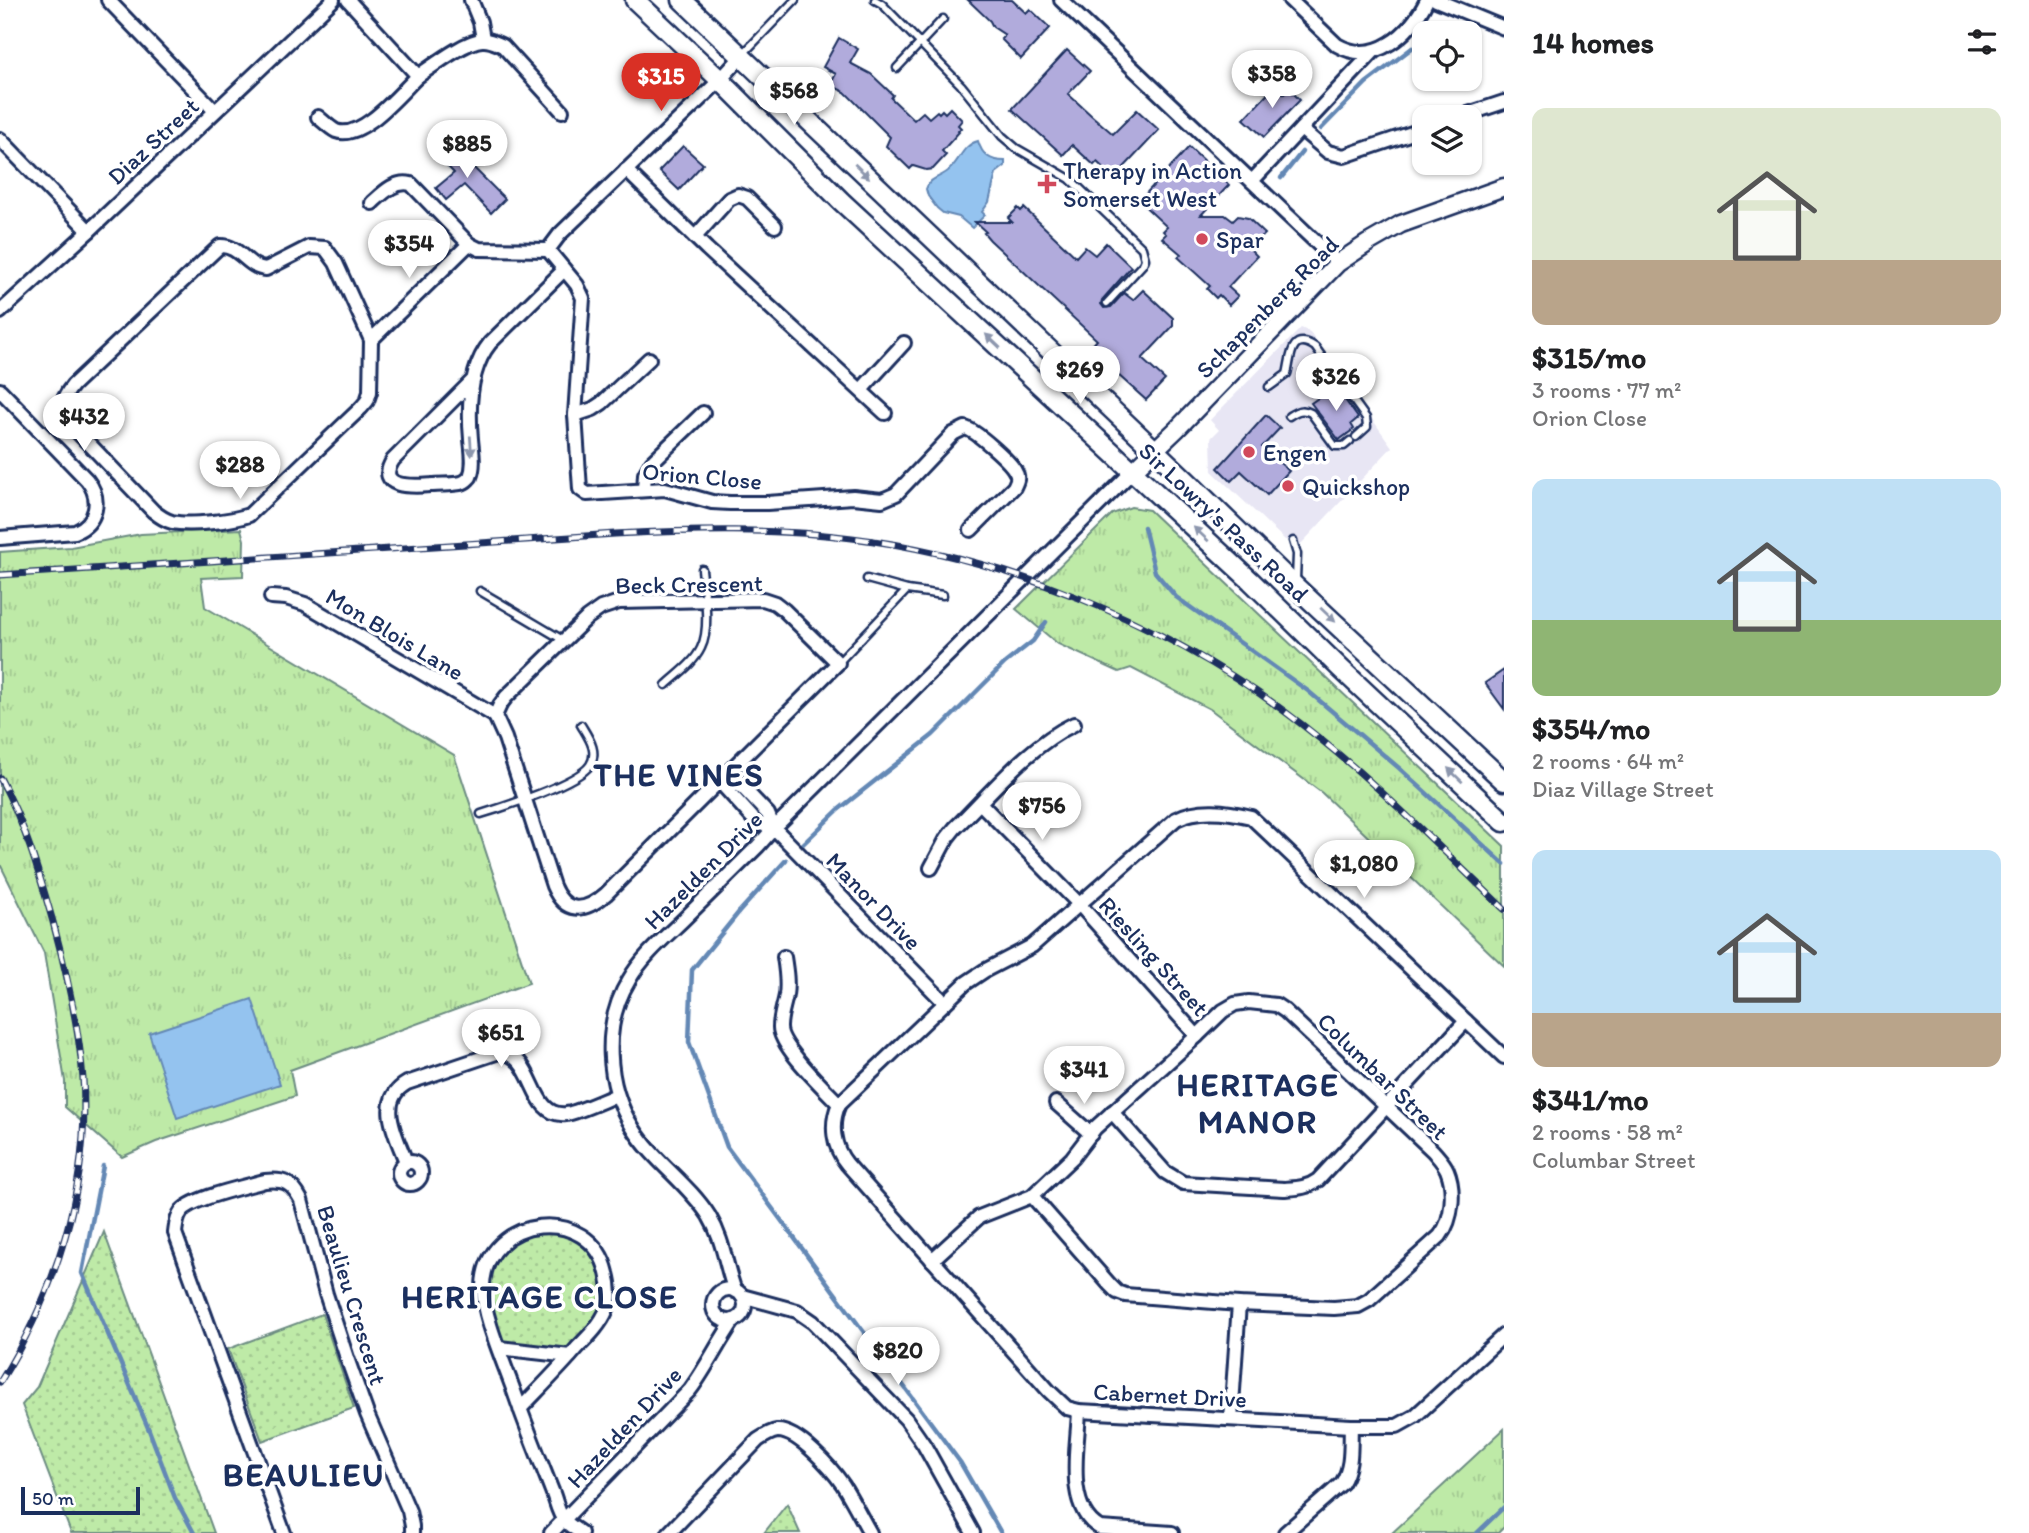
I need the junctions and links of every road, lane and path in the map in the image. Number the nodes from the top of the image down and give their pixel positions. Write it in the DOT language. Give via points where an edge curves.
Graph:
graph roads {
  1 [pos="108,0"];
  2 [pos="333,0"];
  3 [pos="348,0"];
  4 [pos="471,0"];
  5 [pos="635,0"];
  6 [pos="682,0"];
  7 [pos="795,0"];
  8 [pos="875,0"];
  9 [pos="1061,0"];
  10 [pos="1290,0"];
  11 [pos="1427,0"];
  12 [pos="1436,0"];
  13 [pos="943,19"];
  14 [pos="1504,28"];
  15 [pos="483,39"];
  16 [pos="920,44"];
  17 [pos="1374,51"];
  18 [pos="742,56"];
  19 [pos="897,68"];
  20 [pos="418,76"];
  21 [pos="720,80"];
  22 [pos="1504,102"];
  23 [pos="1482,109"];
  24 [pos="215,111"];
  25 [pos="562,111"];
  26 [pos="318,117"];
  27 [pos="1301,129"];
  28 [pos="1412,133"];
  29 [pos="0,139"];
  30 [pos="626,170"];
  31 [pos="1252,181"];
  32 [pos="1504,187"];
  33 [pos="372,203"];
  34 [pos="775,226"];
  35 [pos="89,231"];
  36 [pos="695,237"];
  37 [pos="469,244"];
  38 [pos="548,250"];
  39 [pos="1338,263"];
  40 [pos="564,270"];
  41 [pos="1107,303"];
  42 [pos="0,312"];
  43 [pos="371,340"];
  44 [pos="904,343"];
  45 [pos="649,359"];
  46 [pos="474,379"];
  47 [pos="1269,387"];
  48 [pos="0,390"];
  49 [pos="861,390"];
  50 [pos="703,413"];
  51 [pos="886,413"];
  52 [pos="575,415"];
  53 [pos="1289,416"];
  54 [pos="1154,450"];
  55 [pos="1133,471"];
  56 [pos="644,490"];
  57 [pos="971,530"];
  58 [pos="0,538"];
  59 [pos="1293,541"];
  60 [pos="702,569"];
  61 [pos="867,579"];
  62 [pos="1295,586"];
  63 [pos="907,590"];
  64 [pos="480,592"];
  65 [pos="943,596"];
  66 [pos="271,597"];
  67 [pos="705,601"];
  68 [pos="564,640"];
  69 [pos="838,663"];
  70 [pos="666,685"];
  71 [pos="495,716"];
  72 [pos="1074,724"];
  73 [pos="581,725"];
  74 [pos="724,777"];
  75 [pos="1504,781"];
  76 [pos="526,799"];
  77 [pos="980,803"];
  78 [pos="481,814"];
  79 [pos="1504,822"];
  80 [pos="774,828"];
  81 [pos="931,868"];
  82 [pos="1080,905"];
  83 [pos="784,957"];
  84 [pos="945,1003"];
  85 [pos="1466,1021"];
  86 [pos="1197,1036"];
  87 [pos="1504,1057"];
  88 [pos="617,1095"];
  89 [pos="1056,1103"];
  90 [pos="839,1104"];
  91 [pos="1385,1107"];
  92 [pos="1112,1112"];
  93 [pos="1091,1134"];
  94 [pos="406,1163"];
  95 [pos="1032,1196"];
  96 [pos="932,1260"];
  97 [pos="733,1293"];
  98 [pos="1239,1304"];
  99 [pos="769,1305"];
  100 [pos="717,1316"];
  101 [pos="739,1316"];
  102 [pos="1504,1335"];
  103 [pos="718,1343"];
  104 [pos="499,1348"];
  105 [pos="570,1356"];
  106 [pos="520,1409"];
  107 [pos="1079,1411"];
  108 [pos="1231,1419"];
  109 [pos="1351,1426"];
  110 [pos="564,1520"];
  111 [pos="284,1533"];
  112 [pos="412,1533"];
  113 [pos="551,1533"];
  114 [pos="581,1533"];
  115 [pos="669,1533"];
  116 [pos="870,1533"];
  117 [pos="973,1533"];
  118 [pos="1172,1533"];
  119 [pos="1285,1533"];
  1 -- 24 [label="street"];
  2 -- 24 [label="street, Diaz Street"];
  3 -- 20 [label="street"];
  4 -- 15 [label="street"];
  5 -- 21 [label="main road, Sir Lowry's Pass Road"];
  6 -- 18 [label="main road, Sir Lowry's Pass Road"];
  7 -- 18 [label="lane"];
  8 -- 16 [label="lane"];
  9 -- 31 [label="street"];
  10 -- 17 [label="street" via="1337,45 1350,51"];
  11 -- 17 [label="street" via="1403,34"];
  12 -- 14 [label="street"];
  13 -- 16 [label="lane"];
  15 -- 20 [label="street"];
  15 -- 25 [label="street" via="503,46"];
  16 -- 19 [label="lane"];
  16 -- 41 [label="lane" via="1002,136 1070,179 1142,248 1143,264"];
  17 -- 27 [label="street"];
  18 -- 21 [label="street"];
  18 -- 54 [label="main road, Sir Lowry's Pass Road, one-way"];
  20 -- 26 [label="street" via="373,120 356,130 335,130"];
  21 -- 30 [label="street"];
  55 -- 21 [label="main road, Sir Lowry's Pass Road, one-way" via="841,201"];
  22 -- 23 [label="street"];
  24 -- 35 [label="street, Diaz Street"];
  27 -- 28 [label="street" via="1328,152 1344,156"];
  27 -- 31 [label="street"];
  29 -- 35 [label="street"];
  30 -- 36 [label="street"];
  30 -- 38 [label="street"];
  31 -- 39 [label="street"];
  32 -- 39 [label="street, Schapenberg Road" via="1401,225"];
  33 -- 37 [label="street" via="398,184 411,184"];
  34 -- 36 [label="street" via="738,195"];
  35 -- 42 [label="street, Diaz Street"];
  36 -- 49 [label="street"];
  37 -- 38 [label="street" via="479,249"];
  37 -- 43 [label="street"];
  38 -- 40 [label="street, Orion Close"];
  39 -- 54 [label="street, Schapenberg Road"];
  40 -- 46 [label="street" via="490,343"];
  40 -- 52 [label="street, Orion Close" via="581,291 584,304"];
  43 -- 43 [label="street" via="367,401 249,515 237,519 187,523 162,518 62,411 73,385 220,246 231,246 253,265 266,269 309,247 326,248"];
  44 -- 49 [label="street"];
  45 -- 52 [label="street" via="602,403"];
  46 -- 46 [label="street, one-way" via="469,409 470,477 461,483 394,483 389,474 393,460"];
  47 -- 53 [label="lane" via="1287,374 1292,348 1311,344 1367,421 1365,430 1344,446 1335,446 1311,413 1297,410"];
  48 -- 58 [label="street" via="92,486 96,509 75,533"];
  49 -- 51 [label="street"];
  50 -- 56 [label="street" via="652,462"];
  52 -- 56 [label="street, Orion Close" via="580,489 587,494"];
  54 -- 55 [label="street, Schapenberg Road"];
  54 -- 62 [label="main road, Sir Lowry's Pass Road"];
  79 -- 55 [label="main road, Sir Lowry's Pass Road, one-way"];
  55 -- 80 [label="street, Hazelden Drive"];
  56 -- 57 [label="street, Orion Close" via="665,489 730,503 886,499 957,430 969,428 1014,469 1017,478 1014,487"];
  59 -- 62 [label="lane"];
  60 -- 67 [label="lane"];
  61 -- 63 [label="lane"];
  62 -- 75 [label="main road, Sir Lowry's Pass Road, one-way"];
  63 -- 65 [label="lane"];
  63 -- 69 [label="lane"];
  64 -- 68 [label="lane"];
  66 -- 71 [label="street, Mon Blois Lane" via="305,604"];
  67 -- 68 [label="street, Beck Crescent" via="619,602 601,608"];
  67 -- 69 [label="street, Beck Crescent" via="763,599 775,603"];
  67 -- 70 [label="lane" via="702,647"];
  68 -- 71 [label="street, Beck Crescent" via="506,697"];
  69 -- 74 [label="street"];
  71 -- 76 [label="street"];
  72 -- 77 [label="street" via="1034,750"];
  73 -- 76 [label="lane" via="592,741 591,764 568,781"];
  74 -- 76 [label="street" via="606,894 582,908 570,907 557,895"];
  74 -- 80 [label="street" via="768,814"];
  76 -- 78 [label="lane"];
  77 -- 81 [label="street" via="947,838"];
  77 -- 82 [label="street, Riesling Street"];
  80 -- 84 [label="street, Manor Drive"];
  80 -- 88 [label="street, Hazelden Drive" via="652,950 627,983 610,1044"];
  82 -- 84 [label="street" via="1032,946 984,971"];
  82 -- 85 [label="street" via="1175,819 1193,812 1251,817"];
  82 -- 86 [label="street, Riesling Street"];
  83 -- 90 [label="street" via="788,977 780,1027 783,1040"];
  84 -- 90 [label="street"];
  85 -- 87 [label="street"];
  85 -- 91 [label="street"];
  86 -- 91 [label="street, Columbar Street" via="1235,1004 1276,1005"];
  86 -- 92 [label="street, Columbar Street"];
  88 -- 94 [label="street" via="567,1114 555,1113 541,1103 516,1058 499,1052 398,1088 389,1110"];
  88 -- 97 [label="street, Hazelden Drive" via="640,1138 708,1214 724,1247"];
  89 -- 93 [label="street"];
  90 -- 96 [label="street, Cabernet Drive" via="835,1139 839,1154"];
  91 -- 92 [label="street" via="1318,1180 1284,1189 1183,1183 1165,1172"];
  91 -- 98 [label="street, Columbar Street" via="1448,1171 1451,1210 1447,1228 1359,1306"];
  92 -- 93 [label="street, Columbar Street"];
  93 -- 95 [label="street, Columbar Street"];
  95 -- 96 [label="street, Columbar Street" via="979,1217"];
  95 -- 98 [label="street, Columbar Street" via="1117,1292"];
  96 -- 107 [label="street, Cabernet Drive" via="1062,1404"];
  97 -- 99 [label="street"];
  97 -- 100 [label="street" via="718,1294 713,1305"];
  97 -- 101 [label="street" via="744,1301"];
  98 -- 108 [label="street"];
  99 -- 101 [label="street"];
  99 -- 117 [label="street" via="797,1311 813,1322 906,1419"];
  100 -- 101 [label="street" via="722,1320"];
  100 -- 103 [label="street, Hazelden Drive"];
  101 -- 103 [label="street, Hazelden Drive"];
  102 -- 109 [label="street, Cabernet Drive" via="1406,1422"];
  103 -- 110 [label="street, Hazelden Drive" via="690,1390"];
  104 -- 105 [label="street"];
  104 -- 105 [label="street" via="486,1313 483,1285 489,1260 515,1233 536,1226 561,1227 583,1235 597,1250 610,1285 607,1308 598,1326"];
  104 -- 106 [label="street"];
  105 -- 106 [label="street"];
  106 -- 110 [label="street"];
  107 -- 108 [label="street, Cabernet Drive"];
  107 -- 118 [label="street" via="1076,1491 1085,1515 1100,1528"];
  108 -- 109 [label="street, Cabernet Drive"];
  109 -- 119 [label="street" via="1346,1477"];
  110 -- 113 [label="street, Hazelden Drive"];
  110 -- 114 [label="street"];
  111 -- 112 [label="street, Beaulieu Crescent" via="176,1233 176,1222 186,1206 275,1180 289,1184 301,1200 347,1359 409,1511"];
  115 -- 116 [label="street" via="758,1440 776,1431 798,1438 831,1470"];
}
